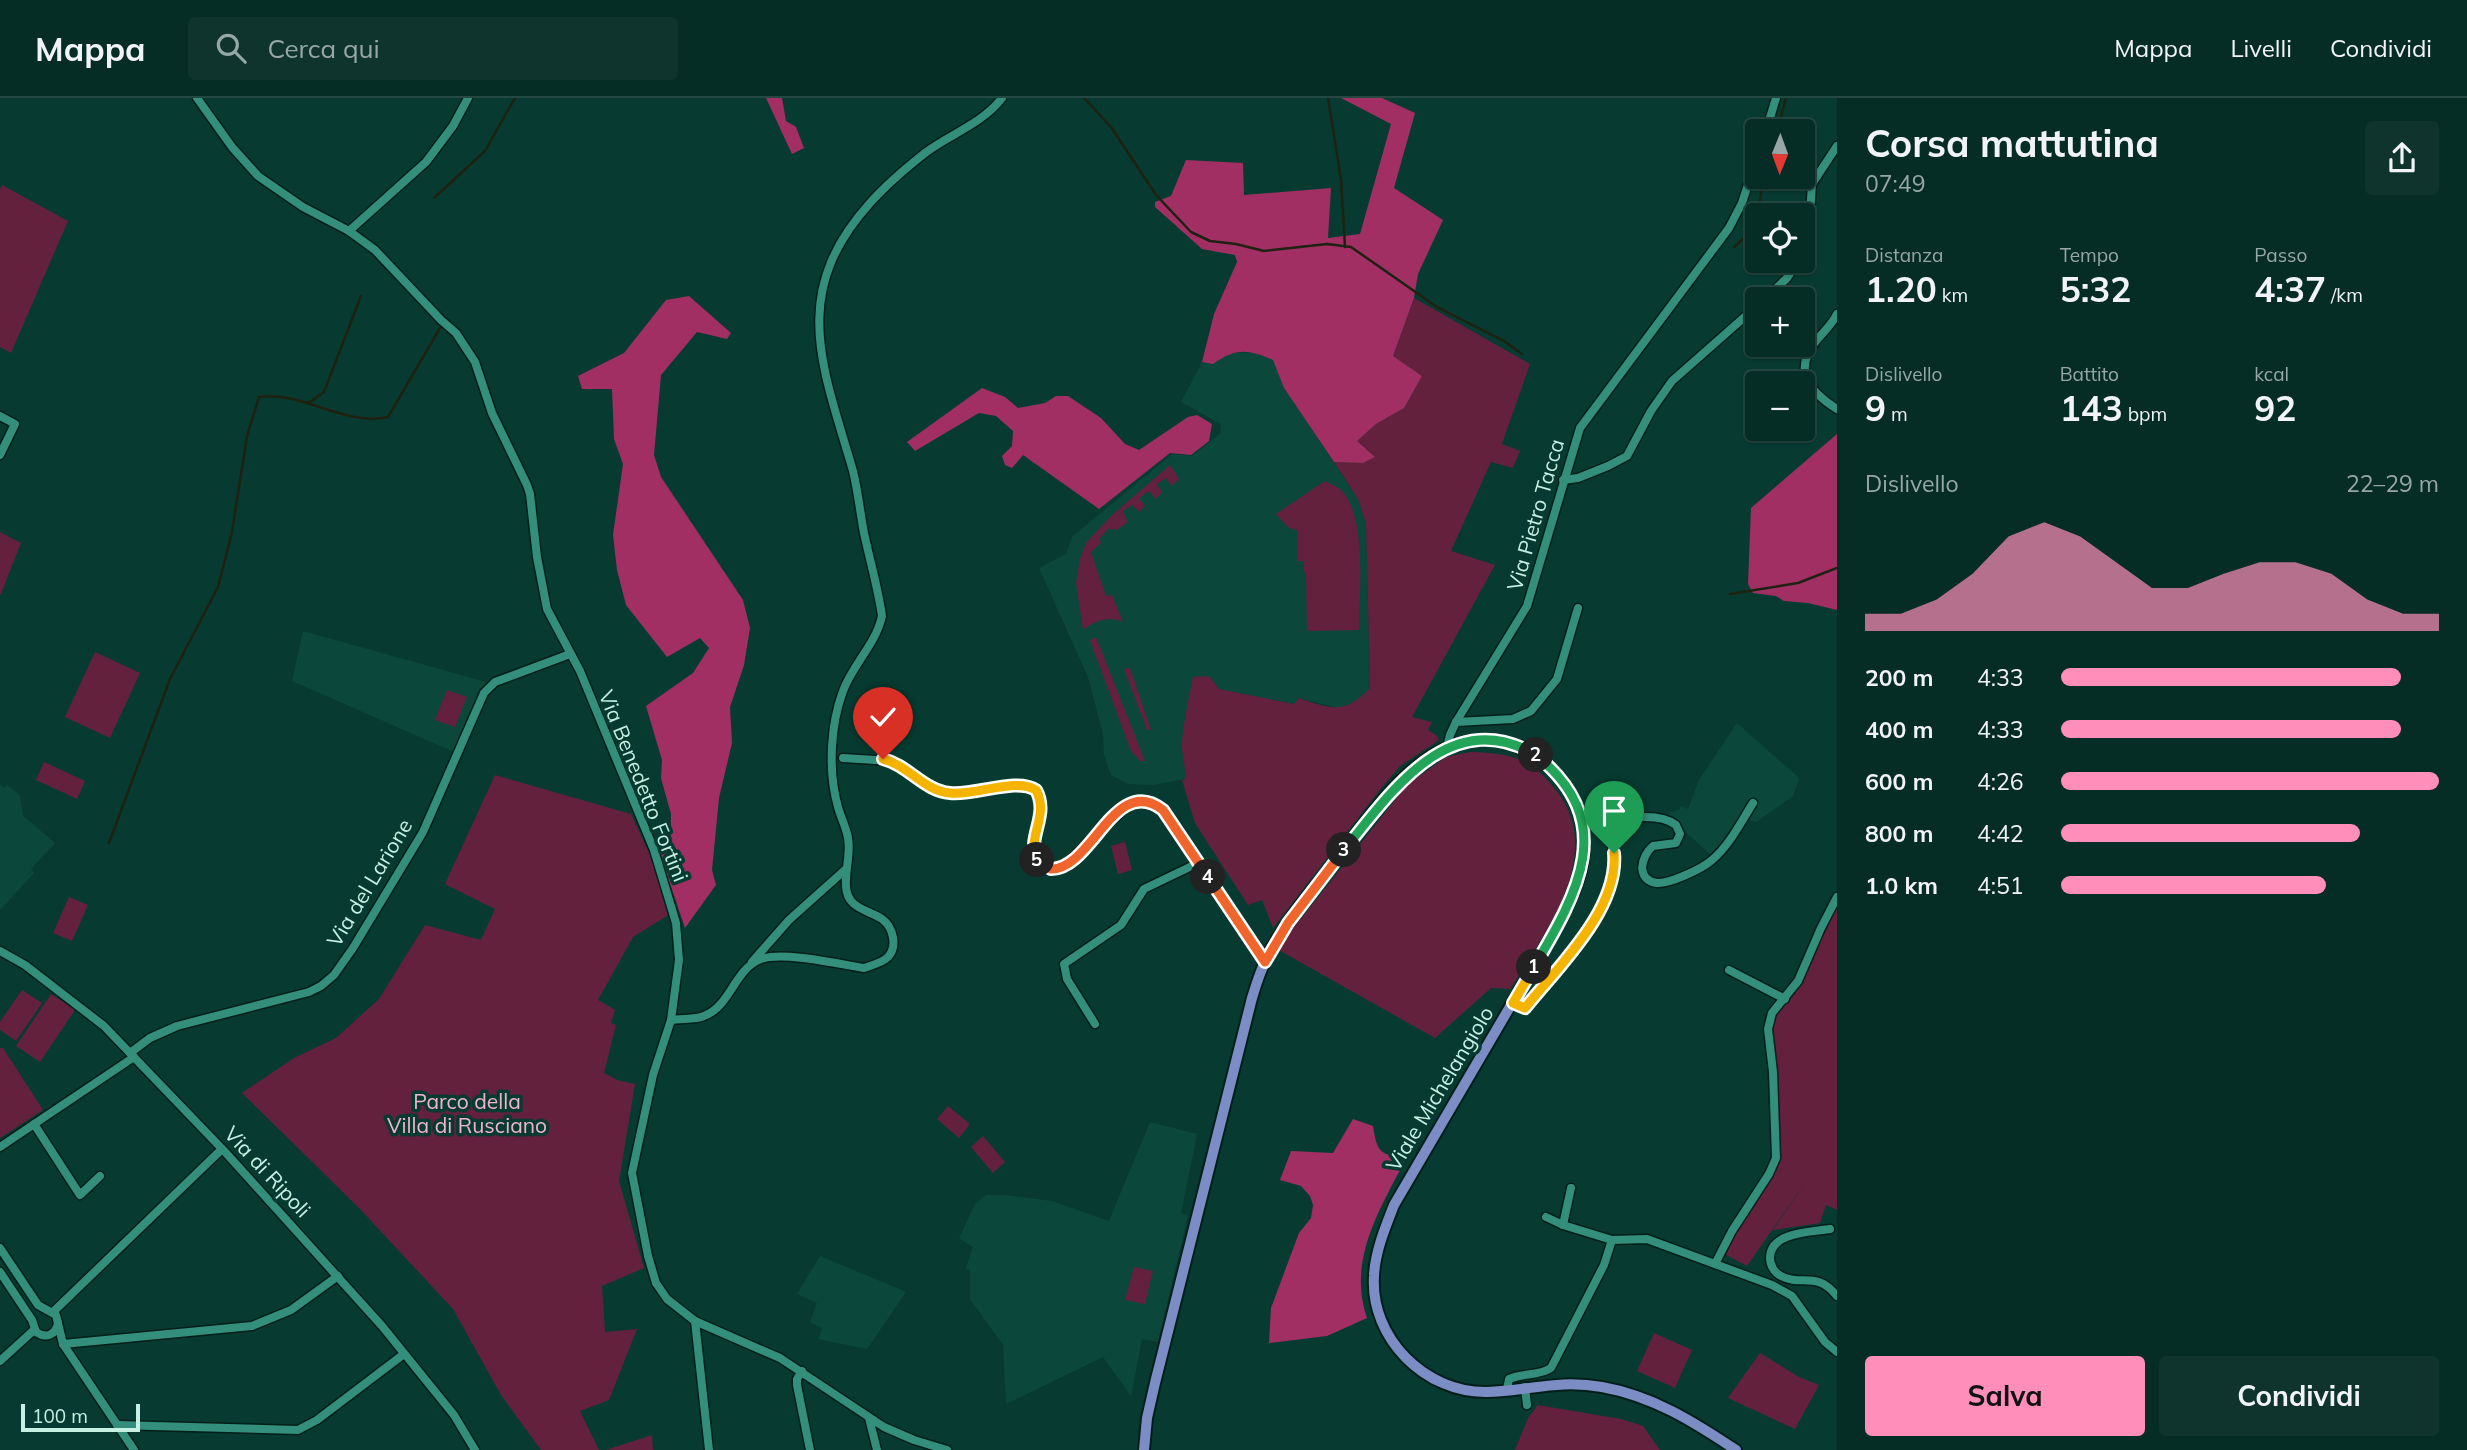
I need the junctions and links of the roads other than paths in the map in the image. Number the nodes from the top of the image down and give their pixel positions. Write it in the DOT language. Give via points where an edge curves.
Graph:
graph roads {
  1 [pos="197,98"];
  2 [pos="468,98"];
  3 [pos="1002,98"];
  4 [pos="1776,98"];
  5 [pos="1770,119"];
  6 [pos="1837,146"];
  7 [pos="1746,189"];
  8 [pos="1811,203"];
  9 [pos="349,231"];
  10 [pos="1791,273"];
  11 [pos="1778,287"];
  12 [pos="1837,314"];
  13 [pos="1745,317"];
  14 [pos="1837,410"];
  15 [pos="0,416"];
  16 [pos="0,455"];
  17 [pos="1563,480"];
  18 [pos="1578,608"];
  19 [pos="570,654"];
  20 [pos="1457,722"];
  21 [pos="1447,747"];
  22 [pos="844,758"];
  23 [pos="1754,803"];
  24 [pos="1198,863"];
  25 [pos="846,869"];
  26 [pos="1837,897"];
  27 [pos="0,951"];
  28 [pos="1265,962"];
  29 [pos="747,967"];
  30 [pos="1729,970"];
  31 [pos="1785,999"];
  32 [pos="1513,1003"];
  33 [pos="671,1020"];
  34 [pos="1095,1024"];
  35 [pos="132,1055"];
  36 [pos="34,1124"];
  37 [pos="0,1147"];
  38 [pos="222,1149"];
  39 [pos="100,1176"];
  40 [pos="1571,1188"];
  41 [pos="1546,1217"];
  42 [pos="1563,1225"];
  43 [pos="1829,1229"];
  44 [pos="1612,1240"];
  45 [pos="0,1248"];
  46 [pos="1715,1264"];
  47 [pos="0,1272"];
  48 [pos="338,1276"];
  49 [pos="1837,1296"];
  50 [pos="49,1311"];
  51 [pos="32,1320"];
  52 [pos="695,1321"];
  53 [pos="58,1323"];
  54 [pos="34,1330"];
  55 [pos="63,1344"];
  56 [pos="1837,1352"];
  57 [pos="404,1353"];
  58 [pos="0,1361"];
  59 [pos="802,1371"];
  60 [pos="1525,1387"];
  61 [pos="1507,1389"];
  62 [pos="1527,1405"];
  63 [pos="869,1418"];
  64 [pos="117,1425"];
  65 [pos="134,1450"];
  66 [pos="475,1450"];
  67 [pos="709,1450"];
  68 [pos="810,1450"];
  69 [pos="877,1450"];
  70 [pos="947,1450"];
  71 [pos="1144,1450"];
  72 [pos="1735,1450"];
  1 -- 9 [label="street, Via Benedetto Fortini" via="258,176"];
  2 -- 9 [label="street" via="426,162"];
  3 -- 25 [label="street" via="991,111 926,153 872,199 839,241 822,288 822,359 855,481 882,616 879,631 843,690 838,711 832,775 849,840"];
  4 -- 5 [label="street"];
  6 -- 8 [label="street" via="1812,184"];
  7 -- 17 [label="street, Via Pietro Tacca" via="1729,228 1592,410 1576,436"];
  9 -- 19 [label="street, Via Benedetto Fortini" via="375,250 456,332 475,362 492,413 530,494 547,609"];
  10 -- 11 [label="street"];
  12 -- 14 [label="street" via="1805,359 1805,373 1819,398"];
  13 -- 17 [label="street" via="1672,381 1627,456"];
  15 -- 16 [label="street" via="15,424"];
  17 -- 20 [label="street, Via Pietro Tacca" via="1527,607"];
  18 -- 20 [label="street" via="1557,679 1531,711 1513,719"];
  19 -- 33 [label="street, Via Benedetto Fortini" via="654,850 676,923 679,960"];
  19 -- 35 [label="street, Via del Larione" via="495,682 484,693 423,832 353,948 326,982 309,992 177,1026 150,1038"];
  20 -- 21 [label="street, Via Pietro Tacca"];
  21 -- 28 [label="main road, Viale Michelangiolo" via="1394,788 1288,923"];
  21 -- 32 [label="main road, Viale Michelangiolo" via="1489,741 1528,751 1557,775 1580,814 1584,850 1576,888"];
  22 -- 24 [label="street" via="892,761 931,788 948,793 1030,786 1042,806 1034,855 1038,863 1051,869 1064,866 1121,810 1141,801 1163,810"];
  23 -- 32 [label="street" via="1711,861 1661,883 1646,877 1642,859 1653,846 1676,843 1680,834 1676,825 1649,818 1618,825 1612,836 1615,864 1611,885 1588,929 1525,1008"];
  24 -- 28 [label="street"];
  24 -- 34 [label="street" via="1144,889 1121,925 1064,964 1067,979"];
  25 -- 29 [label="street" via="789,920"];
  25 -- 29 [label="street" via="851,902 883,920 891,930 894,943 889,956 864,968 779,956"];
  26 -- 31 [label="street"];
  27 -- 35 [label="street, Via di Ripoli" via="97,1020"];
  28 -- 71 [label="main road, Viale Michelangiolo" via="1158,1371"];
  29 -- 33 [label="street" via="703,1017"];
  30 -- 31 [label="street"];
  31 -- 46 [label="street" via="1772,1013 1768,1029 1776,1158"];
  32 -- 61 [label="main road, Viale Michelangiolo" via="1394,1205 1374,1276 1374,1299 1381,1321 1413,1365 1449,1385 1487,1392"];
  33 -- 52 [label="street, Via Benedetto Fortini" via="653,1075 632,1173 656,1283 667,1299"];
  35 -- 36 [label="street, Via del Larione"];
  35 -- 38 [label="street, Via di Ripoli"];
  36 -- 37 [label="street, Via del Larione"];
  36 -- 39 [label="street" via="80,1195"];
  38 -- 48 [label="street, Via di Ripoli"];
  38 -- 50 [label="street"];
  40 -- 42 [label="street"];
  41 -- 42 [label="street"];
  42 -- 44 [label="street"];
  43 -- 49 [label="street" via="1782,1239 1772,1248 1770,1263 1783,1277 1818,1280"];
  44 -- 46 [label="street" via="1647,1239"];
  44 -- 61 [label="street" via="1604,1265 1551,1368 1512,1377"];
  45 -- 50 [label="street" via="38,1305"];
  46 -- 56 [label="street" via="1792,1296"];
  47 -- 51 [label="street"];
  48 -- 55 [label="street" via="291,1310 252,1326"];
  48 -- 57 [label="street, Via di Ripoli"];
  50 -- 51 [label="street" via="37,1313"];
  50 -- 53 [label="street"];
  51 -- 54 [label="street"];
  52 -- 59 [label="street, Via Benedetto Fortini"];
  52 -- 67 [label="street"];
  53 -- 54 [label="street" via="50,1335"];
  53 -- 55 [label="street"];
  54 -- 58 [label="street"];
  55 -- 64 [label="street"];
  57 -- 64 [label="street" via="298,1430"];
  57 -- 66 [label="street, Via di Ripoli" via="454,1415"];
  59 -- 63 [label="street, Via Benedetto Fortini"];
  59 -- 68 [label="street" via="797,1385"];
  60 -- 61 [label="main road, Viale Michelangiolo"];
  60 -- 62 [label="street"];
  60 -- 72 [label="main road, Viale Michelangiolo" via="1579,1384 1636,1395 1674,1411"];
  63 -- 69 [label="street"];
  63 -- 70 [label="street, Via Benedetto Fortini"];
  64 -- 65 [label="street"];
}
